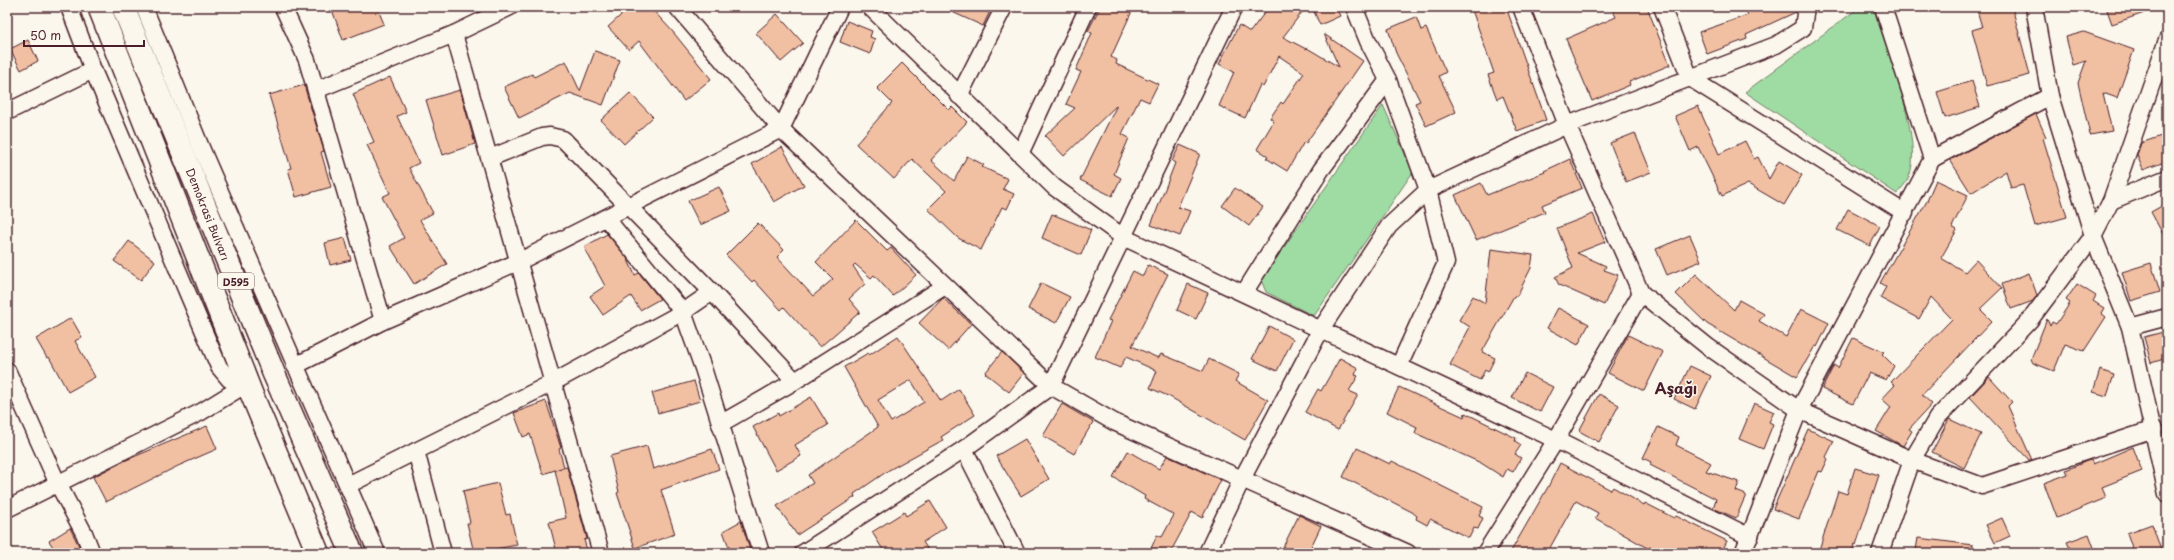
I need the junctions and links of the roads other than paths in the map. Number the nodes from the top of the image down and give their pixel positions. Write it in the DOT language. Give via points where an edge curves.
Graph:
graph roads {
  1 [pos="69,7"];
  2 [pos="99,7"];
  3 [pos="123,7"];
  4 [pos="283,7"];
  5 [pos="510,7"];
  6 [pos="677,7"];
  7 [pos="840,7"];
  8 [pos="870,7"];
  9 [pos="1004,7"];
  10 [pos="1088,7"];
  11 [pos="1234,7"];
  12 [pos="1354,7"];
  13 [pos="1521,7"];
  14 [pos="1662,7"];
  15 [pos="1806,7"];
  16 [pos="1883,7"];
  17 [pos="2034,7"];
  18 [pos="149,9"];
  19 [pos="454,34"];
  20 [pos="2167,40"];
  21 [pos="93,70"];
  22 [pos="1690,78"];
  23 [pos="1388,80"];
  24 [pos="316,90"];
  25 [pos="959,96"];
  26 [pos="2050,96"];
  27 [pos="7,112"];
  28 [pos="1567,125"];
  29 [pos="782,129"];
  30 [pos="1020,154"];
  31 [pos="490,158"];
  32 [pos="1932,159"];
  33 [pos="2167,178"];
  34 [pos="1428,190"];
  35 [pos="2111,201"];
  36 [pos="629,207"];
  37 [pos="1904,213"];
  38 [pos="606,218"];
  39 [pos="1122,236"];
  40 [pos="2093,236"];
  41 [pos="520,261"];
  42 [pos="945,286"];
  43 [pos="712,292"];
  44 [pos="1244,293"];
  45 [pos="1641,293"];
  46 [pos="683,312"];
  47 [pos="2167,317"];
  48 [pos="383,321"];
  49 [pos="2130,327"];
  50 [pos="1321,329"];
  51 [pos="295,366"];
  52 [pos="1399,366"];
  53 [pos="7,370"];
  54 [pos="795,381"];
  55 [pos="554,382"];
  56 [pos="1050,386"];
  57 [pos="246,391"];
  58 [pos="1799,410"];
  59 [pos="720,424"];
  60 [pos="2154,428"];
  61 [pos="1556,440"];
  62 [pos="964,449"];
  63 [pos="416,451"];
  64 [pos="1912,460"];
  65 [pos="1242,479"];
  66 [pos="57,482"];
  67 [pos="348,485"];
  68 [pos="2167,494"];
  69 [pos="7,509"];
  70 [pos="1750,537"];
  71 [pos="92,553"];
  72 [pos="318,553"];
  73 [pos="352,553"];
  74 [pos="377,553"];
  75 [pos="443,553"];
  76 [pos="601,553"];
  77 [pos="761,553"];
  78 [pos="803,553"];
  79 [pos="1017,553"];
  80 [pos="1207,553"];
  81 [pos="1408,553"];
  82 [pos="1485,553"];
  83 [pos="1743,553"];
  84 [pos="1880,553"];
  1 -- 21 [label="street"];
  2 -- 57 [label="highway, D595"];
  3 -- 73 [label="highway, Demokrasi Bulvarı / D595" via="274,374"];
  4 -- 24 [label="street" via="307,60"];
  5 -- 19 [label="street"];
  6 -- 29 [label="street"];
  7 -- 29 [label="street"];
  8 -- 25 [label="street"];
  9 -- 25 [label="street"];
  10 -- 30 [label="street"];
  11 -- 39 [label="street"];
  12 -- 23 [label="street"];
  13 -- 28 [label="street"];
  14 -- 22 [label="street"];
  15 -- 22 [label="street" via="1803,28 1776,45"];
  16 -- 32 [label="street"];
  17 -- 26 [label="street"];
  18 -- 51 [label="street" via="202,150"];
  19 -- 24 [label="street"];
  19 -- 31 [label="street"];
  20 -- 35 [label="street"];
  21 -- 27 [label="street"];
  21 -- 57 [label="street" via="220,368"];
  22 -- 28 [label="street"];
  22 -- 37 [label="street"];
  23 -- 34 [label="street"];
  23 -- 44 [label="street" via="1321,170"];
  24 -- 48 [label="street"];
  25 -- 30 [label="street"];
  26 -- 32 [label="street"];
  26 -- 40 [label="street"];
  28 -- 34 [label="street"];
  28 -- 45 [label="street"];
  29 -- 36 [label="street"];
  29 -- 42 [label="street"];
  30 -- 39 [label="street" via="1054,187"];
  31 -- 36 [label="street" via="542,137 555,136 568,144"];
  31 -- 41 [label="street"];
  32 -- 37 [label="street"];
  33 -- 35 [label="street"];
  34 -- 50 [label="street" via="1389,226"];
  34 -- 52 [label="street" via="1446,263"];
  35 -- 40 [label="street"];
  36 -- 38 [label="street"];
  36 -- 43 [label="street"];
  37 -- 58 [label="street"];
  38 -- 41 [label="street"];
  38 -- 46 [label="street"];
  39 -- 44 [label="street"];
  39 -- 56 [label="street"];
  40 -- 49 [label="street"];
  40 -- 64 [label="street" via="2030,320 1937,418"];
  41 -- 48 [label="street"];
  41 -- 55 [label="street"];
  42 -- 54 [label="street"];
  42 -- 56 [label="street"];
  43 -- 46 [label="street"];
  43 -- 54 [label="street"];
  44 -- 50 [label="street"];
  45 -- 58 [label="street" via="1707,346"];
  45 -- 61 [label="street"];
  46 -- 55 [label="street"];
  46 -- 59 [label="street"];
  47 -- 49 [label="street"];
  48 -- 51 [label="street"];
  49 -- 60 [label="street"];
  50 -- 52 [label="street"];
  50 -- 65 [label="street"];
  51 -- 67 [label="street"];
  52 -- 61 [label="street"];
  53 -- 66 [label="street"];
  54 -- 59 [label="street"];
  55 -- 63 [label="street"];
  55 -- 76 [label="street"];
  56 -- 62 [label="street"];
  56 -- 65 [label="street" via="1114,422"];
  57 -- 66 [label="street" via="99,464"];
  57 -- 72 [label="highway, D595"];
  58 -- 64 [label="street"];
  58 -- 70 [label="street"];
  59 -- 77 [label="street"];
  60 -- 64 [label="street" via="1982,486"];
  60 -- 68 [label="street"];
  61 -- 70 [label="street"];
  61 -- 82 [label="street"];
  62 -- 78 [label="street"];
  62 -- 79 [label="street"];
  63 -- 67 [label="street"];
  63 -- 75 [label="street"];
  64 -- 84 [label="street"];
  65 -- 80 [label="street"];
  65 -- 81 [label="street"];
  66 -- 69 [label="street"];
  66 -- 71 [label="street"];
  67 -- 74 [label="street"];
  70 -- 83 [label="street"];
}
